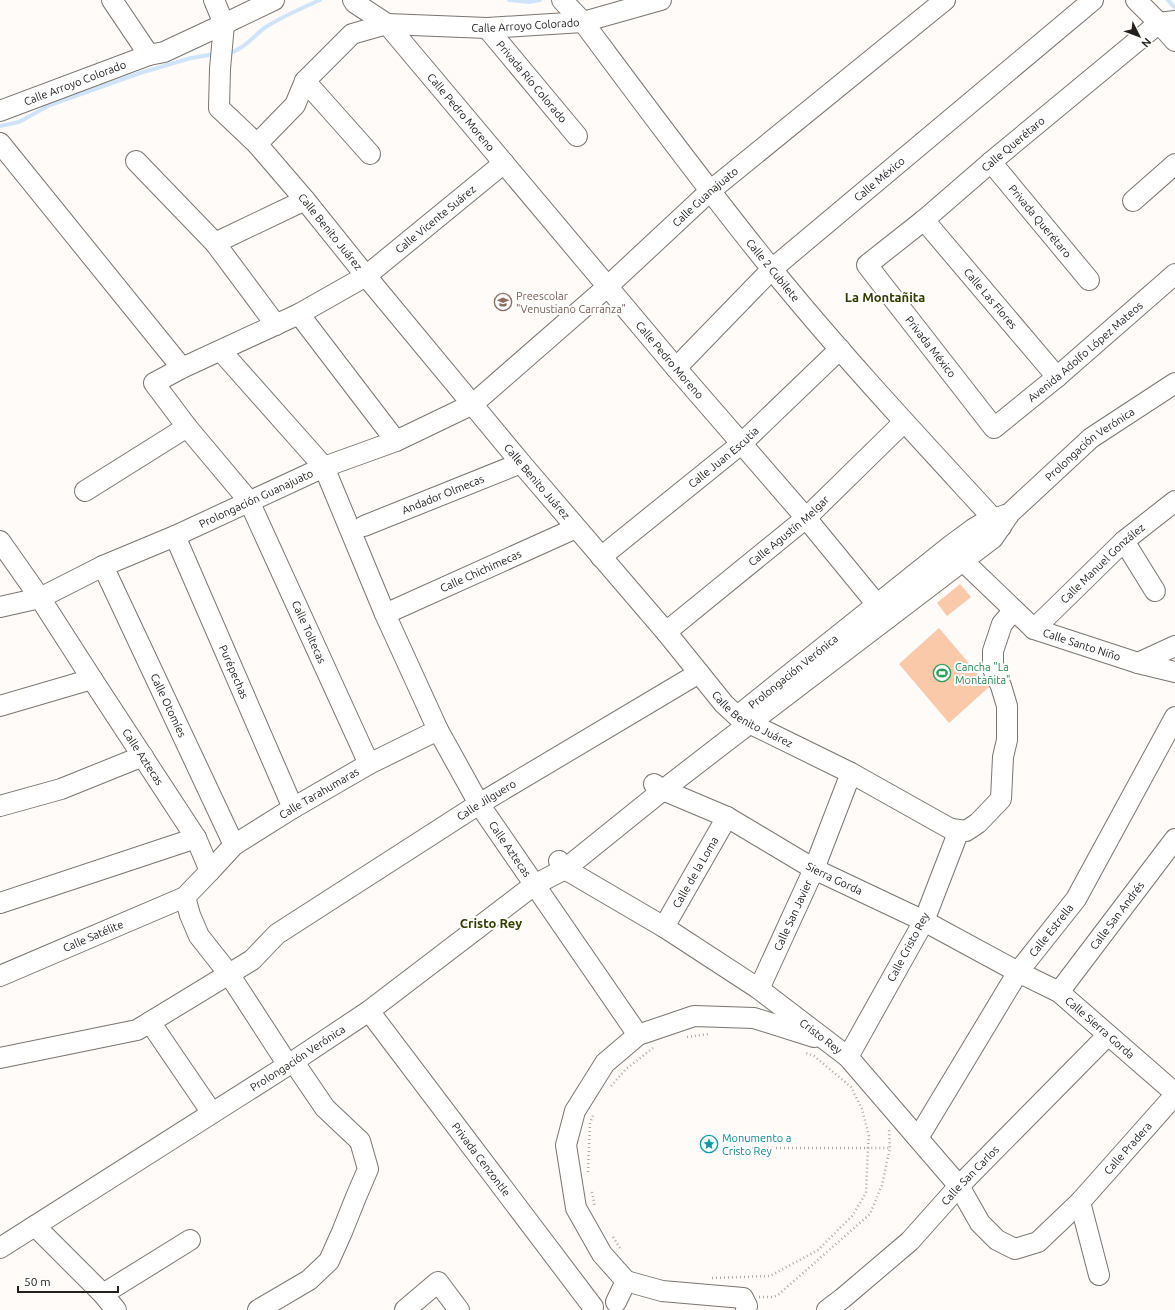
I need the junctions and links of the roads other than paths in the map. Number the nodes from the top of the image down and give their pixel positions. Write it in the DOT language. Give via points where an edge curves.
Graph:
graph roads {
  1 [pos="112,0"];
  2 [pos="214,0"];
  3 [pos="274,0"];
  4 [pos="353,0"];
  5 [pos="661,0"];
  6 [pos="945,0"];
  7 [pos="1093,0"];
  8 [pos="1136,0"];
  9 [pos="564,2"];
  10 [pos="1169,21"];
  11 [pos="582,22"];
  12 [pos="387,24"];
  13 [pos="487,28"];
  14 [pos="223,32"];
  15 [pos="1175,42"];
  16 [pos="156,54"];
  17 [pos="305,81"];
  18 [pos="0,111"];
  19 [pos="577,136"];
  20 [pos="0,142"];
  21 [pos="257,144"];
  22 [pos="370,154"];
  23 [pos="136,162"];
  24 [pos="992,162"];
  25 [pos="504,163"];
  26 [pos="1175,164"];
  27 [pos="710,191"];
  28 [pos="305,200"];
  29 [pos="1133,200"];
  30 [pos="924,220"];
  31 [pos="215,243"];
  32 [pos="867,265"];
  33 [pos="772,269"];
  34 [pos="1175,274"];
  35 [pos="366,276"];
  36 [pos="1089,280"];
  37 [pos="607,287"];
  38 [pos="299,314"];
  39 [pos="276,325"];
  40 [pos="840,349"];
  41 [pos="221,350"];
  42 [pos="182,368"];
  43 [pos="676,368"];
  44 [pos="1057,377"];
  45 [pos="1175,383"];
  46 [pos="473,404"];
  47 [pos="904,422"];
  48 [pos="187,427"];
  49 [pos="994,428"];
  50 [pos="396,441"];
  51 [pos="741,444"];
  52 [pos="521,463"];
  53 [pos="324,467"];
  54 [pos="85,491"];
  55 [pos="249,501"];
  56 [pos="1175,501"];
  57 [pos="806,518"];
  58 [pos="1002,520"];
  59 [pos="364,526"];
  60 [pos="576,528"];
  61 [pos="175,536"];
  62 [pos="0,541"];
  63 [pos="1124,541"];
  64 [pos="950,546"];
  65 [pos="601,557"];
  66 [pos="964,561"];
  67 [pos="103,566"];
  68 [pos="1155,591"];
  69 [pos="40,598"];
  70 [pos="0,607"];
  71 [pos="1014,610"];
  72 [pos="882,611"];
  73 [pos="385,614"];
  74 [pos="1034,629"];
  75 [pos="666,632"];
  76 [pos="1175,646"];
  77 [pos="1138,663"];
  78 [pos="1175,672"];
  79 [pos="699,674"];
  80 [pos="92,679"];
  81 [pos="0,706"];
  82 [pos="1175,717"];
  83 [pos="743,720"];
  84 [pos="438,730"];
  85 [pos="143,756"];
  86 [pos="369,764"];
  87 [pos="851,773"];
  88 [pos="658,786"];
  89 [pos="479,804"];
  90 [pos="0,806"];
  91 [pos="293,808"];
  92 [pos="727,817"];
  93 [pos="955,831"];
  94 [pos="196,838"];
  95 [pos="1175,840"];
  96 [pos="234,845"];
  97 [pos="814,869"];
  98 [pos="210,871"];
  99 [pos="552,873"];
  100 [pos="185,897"];
  101 [pos="0,902"];
  102 [pos="924,921"];
  103 [pos="664,927"];
  104 [pos="1018,972"];
  105 [pos="229,974"];
  106 [pos="0,976"];
  107 [pos="759,989"];
  108 [pos="1059,992"];
  109 [pos="369,1011"];
  110 [pos="150,1022"];
  111 [pos="638,1035"];
  112 [pos="1108,1035"];
  113 [pos="826,1040"];
  114 [pos="848,1057"];
  115 [pos="0,1058"];
  116 [pos="290,1063"];
  117 [pos="1175,1094"];
  118 [pos="212,1113"];
  119 [pos="918,1138"];
  120 [pos="959,1186"];
  121 [pos="1080,1202"];
  122 [pos="35,1226"];
  123 [pos="190,1240"];
  124 [pos="1038,1242"];
  125 [pos="0,1248"];
  126 [pos="1099,1275"];
  127 [pos="626,1281"];
  128 [pos="103,1294"];
  129 [pos="744,1304"];
  130 [pos="620,1306"];
  131 [pos="591,1309"];
  132 [pos="116,1310"];
  133 [pos="258,1310"];
  134 [pos="405,1310"];
  135 [pos="459,1310"];
  136 [pos="827,1310"];
  1 -- 16 [label="street"];
  2 -- 14 [label="street"];
  3 -- 14 [label="street, Calle Arroyo Colorado"];
  4 -- 12 [label="street, Calle Pedro Moreno"];
  5 -- 11 [label="street, Calle Arroyo Colorado"];
  6 -- 27 [label="street, Calle Guanajuato"];
  7 -- 33 [label="street, Calle México"];
  8 -- 10 [label="street"];
  9 -- 11 [label="street, Calle 2 Cubilete"];
  10 -- 15 [label="street"];
  10 -- 24 [label="street, Calle Querétaro"];
  11 -- 13 [label="street, Calle Arroyo Colorado"];
  11 -- 27 [label="street, Calle 2 Cubilete"];
  12 -- 13 [label="street, Calle Arroyo Colorado"];
  12 -- 17 [label="street" via="352,34"];
  12 -- 25 [label="street, Calle Pedro Moreno"];
  13 -- 19 [label="street, Privada Río Colorado"];
  14 -- 16 [label="street, Calle Arroyo Colorado"];
  14 -- 21 [label="street, Calle Benito Juárez" via="219,108"];
  16 -- 18 [label="street, Calle Arroyo Colorado"];
  17 -- 21 [label="street" via="295,105"];
  17 -- 22 [label="street"];
  20 -- 42 [label="street"];
  21 -- 28 [label="street, Calle Benito Juárez"];
  23 -- 31 [label="street"];
  24 -- 30 [label="street, Calle Querétaro"];
  24 -- 36 [label="street, Privada Querétaro"];
  25 -- 35 [label="street, Calle Vicente Suárez"];
  25 -- 37 [label="street, Calle Pedro Moreno"];
  26 -- 29 [label="street"];
  27 -- 33 [label="street, Calle 2 Cubilete"];
  27 -- 37 [label="street, Calle Guanajuato"];
  28 -- 31 [label="street"];
  28 -- 35 [label="street, Calle Benito Juárez"];
  30 -- 32 [label="street, Calle Querétaro"];
  30 -- 44 [label="street, Calle Las Flores"];
  31 -- 39 [label="street"];
  32 -- 49 [label="street, Privada México"];
  33 -- 40 [label="street, Calle 2 Cubilete"];
  33 -- 43 [label="street, Calle México"];
  34 -- 44 [label="street, Avenida Adolfo López Mateos"];
  35 -- 38 [label="street, Calle Vicente Suárez"];
  35 -- 46 [label="street, Calle Benito Juárez"];
  37 -- 43 [label="street, Calle Pedro Moreno"];
  37 -- 46 [label="street, Calle Guanajuato"];
  38 -- 39 [label="street, Calle Vicente Suárez"];
  38 -- 50 [label="street"];
  39 -- 41 [label="street, Calle Vicente Suárez"];
  40 -- 47 [label="street, Calle 2 Cubilete"];
  40 -- 51 [label="street, Calle Juan Escutia"];
  41 -- 42 [label="street, Calle Vicente Suárez"];
  41 -- 53 [label="street, Calle Aztecas"];
  42 -- 48 [label="street, Calle Toltecas" via="154,383"];
  43 -- 51 [label="street, Calle Pedro Moreno"];
  44 -- 49 [label="street, Avenida Adolfo López Mateos"];
  45 -- 58 [label="street, Prolongación Verónica" via="1091,438"];
  46 -- 50 [label="street, Prolongación Guanajuato"];
  46 -- 52 [label="street, Calle Benito Juárez"];
  47 -- 57 [label="street, Calle Agustín Melgar"];
  47 -- 58 [label="street, Calle 2 Cubilete"];
  48 -- 54 [label="street"];
  48 -- 55 [label="street, Calle Toltecas"];
  50 -- 53 [label="street, Prolongación Guanajuato"];
  51 -- 57 [label="street, Calle Pedro Moreno"];
  51 -- 65 [label="street, Calle Juan Escutia"];
  52 -- 59 [label="street, Andador Olmecas"];
  52 -- 60 [label="street, Calle Benito Juárez"];
  53 -- 55 [label="street, Prolongación Guanajuato"];
  53 -- 73 [label="street, Calle Aztecas"];
  55 -- 61 [label="street, Prolongación Guanajuato"];
  55 -- 86 [label="street, Calle Toltecas"];
  56 -- 63 [label="street, Calle Manuel González"];
  57 -- 72 [label="street, Calle Pedro Moreno"];
  57 -- 75 [label="street, Calle Agustín Melgar"];
  58 -- 64 [label="street, Prolongación Verónica" via="973,529"];
  58 -- 66 [label="street, Prolongación Verónica" via="993,538"];
  60 -- 65 [label="street, Calle Benito Juárez"];
  60 -- 73 [label="street, Calle Chichimecas"];
  61 -- 67 [label="street, Prolongación Guanajuato"];
  61 -- 91 [label="street, Purépechas"];
  62 -- 69 [label="street, Calle Aztecas"];
  63 -- 68 [label="street"];
  63 -- 74 [label="street, Calle Manuel González"];
  64 -- 66 [label="street, Calle Santo Niño"];
  64 -- 72 [label="street, Prolongación Verónica"];
  65 -- 75 [label="street, Calle Benito Juárez"];
  66 -- 71 [label="street, Calle Santo Niño"];
  66 -- 72 [label="street, Prolongación Verónica"];
  67 -- 69 [label="street, Prolongación Guanajuato"];
  67 -- 96 [label="street, Calle Otomíes"];
  69 -- 70 [label="street, Prolongación Guanajuato"];
  69 -- 80 [label="street, Calle Aztecas"];
  71 -- 74 [label="street, Calle Santo Niño"];
  71 -- 93 [label="street" via="1002,624 993,651 993,669 1007,706 1007,740 1003,757 1001,799 966,832"];
  72 -- 83 [label="street, Prolongación Verónica"];
  73 -- 84 [label="street, Calle Aztecas"];
  74 -- 77 [label="street, Calle Santo Niño"];
  75 -- 79 [label="street, Calle Benito Juárez"];
  76 -- 77 [label="street"];
  77 -- 78 [label="street, Calle Santo Niño"];
  79 -- 83 [label="street, Calle Benito Juárez" via="724,704"];
  79 -- 89 [label="street, Calle Jilguero"];
  80 -- 81 [label="street"];
  80 -- 85 [label="street, Calle Aztecas"];
  82 -- 104 [label="street, Calle Estrella" via="1076,899"];
  83 -- 87 [label="street, Calle Benito Juárez"];
  83 -- 88 [label="street, Prolongación Verónica"];
  84 -- 86 [label="street, Calle Tarahumaras"];
  84 -- 89 [label="street, Calle Aztecas"];
  85 -- 90 [label="street" via="61,789"];
  85 -- 94 [label="street, Calle Aztecas"];
  86 -- 91 [label="street, Calle Tarahumaras"];
  87 -- 93 [label="street, Calle Benito Juárez"];
  87 -- 97 [label="street, Calle San Javier"];
  88 -- 92 [label="street, Sierra Gorda"];
  88 -- 99 [label="street, Prolongación Verónica"];
  89 -- 99 [label="street, Calle Aztecas"];
  89 -- 105 [label="street, Calle Jilguero" via="278,934 252,960"];
  91 -- 96 [label="street, Calle Tarahumaras"];
  92 -- 97 [label="street, Sierra Gorda"];
  92 -- 103 [label="street, Calle de la Loma"];
  93 -- 102 [label="street, Calle Cristo Rey"];
  94 -- 98 [label="street, Calle Aztecas"];
  94 -- 101 [label="street"];
  95 -- 108 [label="street, Calle San Andrés"];
  96 -- 98 [label="street, Calle Tarahumaras"];
  97 -- 102 [label="street, Sierra Gorda"];
  97 -- 107 [label="street, Calle San Javier"];
  98 -- 100 [label="street"];
  99 -- 103 [label="street, Cristo Rey"];
  99 -- 109 [label="street, Prolongación Verónica"];
  99 -- 111 [label="street, Calle Aztecas"];
  100 -- 105 [label="street" via="199,936"];
  100 -- 106 [label="street, Calle Satélite"];
  102 -- 104 [label="street, Sierra Gorda"];
  102 -- 114 [label="street, Calle Cristo Rey"];
  103 -- 107 [label="street, Cristo Rey"];
  104 -- 108 [label="street, Calle Sierra Gorda"];
  104 -- 119 [label="street, Calle Estrella"];
  105 -- 110 [label="street"];
  105 -- 116 [label="street"];
  107 -- 113 [label="street, Cristo Rey"];
  108 -- 112 [label="street, Calle Sierra Gorda"];
  109 -- 116 [label="street, Prolongación Verónica"];
  109 -- 131 [label="street, Privada Cenzontle"];
  110 -- 115 [label="street" via="137,1030"];
  110 -- 118 [label="street"];
  111 -- 113 [label="street" via="694,1016 754,1018"];
  111 -- 127 [label="street" via="605,1063 575,1111 566,1145 576,1208 602,1254"];
  112 -- 117 [label="street, Calle Sierra Gorda"];
  112 -- 120 [label="street, Calle San Carlos"];
  113 -- 114 [label="street, Cristo Rey"];
  114 -- 119 [label="street, Cristo Rey"];
  116 -- 118 [label="street, Prolongación Verónica"];
  116 -- 133 [label="street" via="325,1108 360,1142 368,1169 329,1261 309,1280"];
  117 -- 121 [label="street, Calle Pradera"];
  118 -- 122 [label="street, Prolongación Verónica"];
  119 -- 120 [label="street, Cristo Rey"];
  120 -- 124 [label="street, Cristo Rey" via="980,1223 997,1240 1015,1249"];
  120 -- 136 [label="street, Calle San Carlos" via="910,1241"];
  121 -- 124 [label="street, Calle Pradera"];
  121 -- 126 [label="street"];
  122 -- 125 [label="street, Prolongación Verónica"];
  122 -- 128 [label="street"];
  123 -- 128 [label="street"];
  127 -- 129 [label="street" via="662,1291"];
  127 -- 130 [label="street"];
  128 -- 132 [label="street"];
  130 -- 131 [label="street"];
  134 -- 135 [label="street" via="438,1282"];
}
